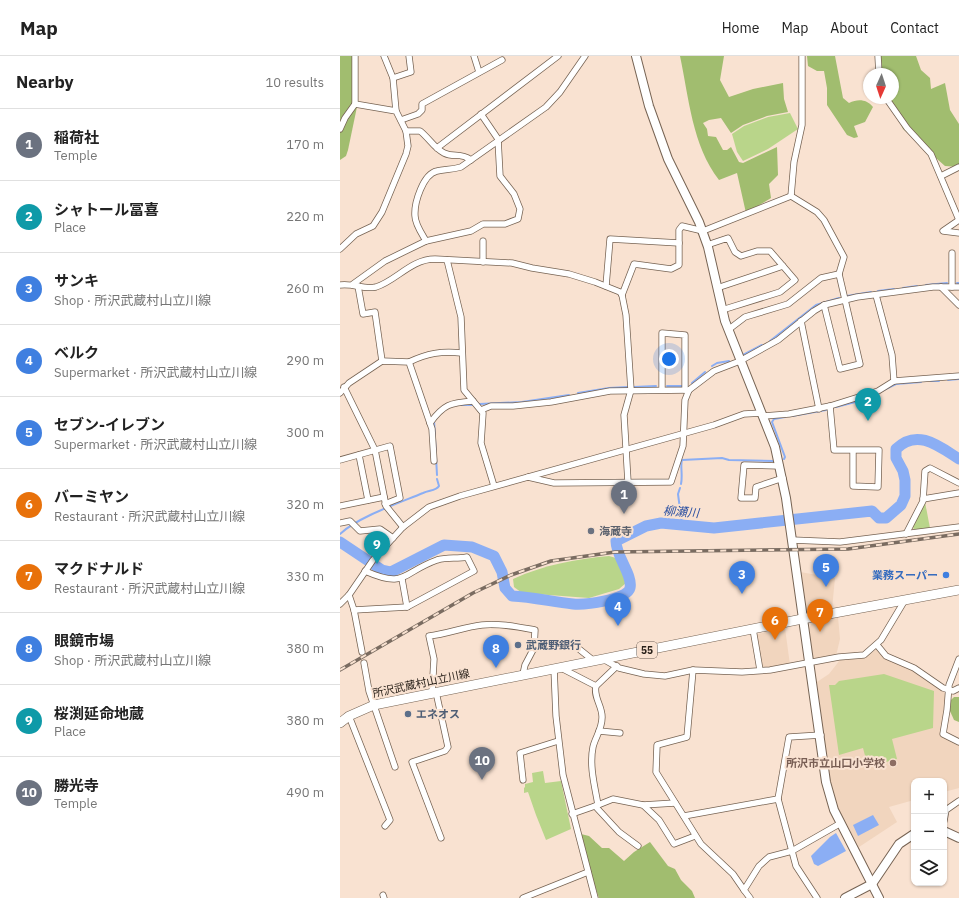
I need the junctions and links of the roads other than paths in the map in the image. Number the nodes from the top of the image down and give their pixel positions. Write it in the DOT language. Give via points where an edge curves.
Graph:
graph roads {
  1 [pos="355,56"];
  2 [pos="384,56"];
  3 [pos="408,56"];
  4 [pos="474,56"];
  5 [pos="558,56"];
  6 [pos="585,56"];
  7 [pos="636,56"];
  8 [pos="802,56"];
  9 [pos="878,56"];
  10 [pos="502,60"];
  11 [pos="879,68"];
  12 [pos="479,72"];
  13 [pos="393,78"];
  14 [pos="355,104"];
  15 [pos="890,104"];
  16 [pos="396,111"];
  17 [pos="481,114"];
  18 [pos="401,120"];
  19 [pos="340,129"];
  20 [pos="406,131"];
  21 [pos="498,139"];
  22 [pos="437,148"];
  23 [pos="471,160"];
  24 [pos="959,167"];
  25 [pos="941,176"];
  26 [pos="791,196"];
  27 [pos="959,220"];
  28 [pos="702,232"];
  29 [pos="959,233"];
  30 [pos="426,241"];
  31 [pos="483,241"];
  32 [pos="679,243"];
  33 [pos="707,245"];
  34 [pos="340,249"];
  35 [pos="952,253"];
  36 [pos="447,260"];
  37 [pos="483,262"];
  38 [pos="783,266"];
  39 [pos="839,274"];
  40 [pos="340,285"];
  41 [pos="356,285"];
  42 [pos="606,286"];
  43 [pos="941,287"];
  44 [pos="952,287"];
  45 [pos="959,287"];
  46 [pos="717,288"];
  47 [pos="622,295"];
  48 [pos="876,295"];
  49 [pos="844,300"];
  50 [pos="824,305"];
  51 [pos="959,305"];
  52 [pos="722,310"];
  53 [pos="801,321"];
  54 [pos="728,330"];
  55 [pos="462,353"];
  56 [pos="382,361"];
  57 [pos="740,361"];
  58 [pos="409,362"];
  59 [pos="959,376"];
  60 [pos="894,381"];
  61 [pos="662,389"];
  62 [pos="341,390"];
  63 [pos="631,390"];
  64 [pos="687,390"];
  65 [pos="473,401"];
  66 [pos="830,406"];
  67 [pos="819,409"];
  68 [pos="481,410"];
  69 [pos="763,414"];
  70 [pos="430,423"];
  71 [pos="684,433"];
  72 [pos="627,449"];
  73 [pos="375,450"];
  74 [pos="853,450"];
  75 [pos="359,455"];
  76 [pos="340,460"];
  77 [pos="434,461"];
  78 [pos="780,466"];
  79 [pos="528,477"];
  80 [pos="783,478"];
  81 [pos="628,482"];
  82 [pos="959,483"];
  83 [pos="494,486"];
  84 [pos="959,493"];
  85 [pos="384,497"];
  86 [pos="923,499"];
  87 [pos="368,500"];
  88 [pos="340,506"];
  89 [pos="387,507"];
  90 [pos="340,523"];
  91 [pos="403,527"];
  92 [pos="959,527"];
  93 [pos="906,534"];
  94 [pos="393,538"];
  95 [pos="792,540"];
  96 [pos="367,569"];
  97 [pos="402,579"];
  98 [pos="959,590"];
  99 [pos="349,595"];
  100 [pos="905,600"];
  101 [pos="340,604"];
  102 [pos="407,607"];
  103 [pos="354,610"];
  104 [pos="802,619"];
  105 [pos="753,629"];
  106 [pos="877,645"];
  107 [pos="534,648"];
  108 [pos="362,652"];
  109 [pos="959,659"];
  110 [pos="598,660"];
  111 [pos="364,663"];
  112 [pos="810,663"];
  113 [pos="617,666"];
  114 [pos="557,668"];
  115 [pos="693,670"];
  116 [pos="760,670"];
  117 [pos="523,674"];
  118 [pos="596,686"];
  119 [pos="959,688"];
  120 [pos="949,691"];
  121 [pos="434,693"];
  122 [pos="374,705"];
  123 [pos="349,716"];
  124 [pos="340,723"];
  125 [pos="599,731"];
  126 [pos="620,733"];
  127 [pos="820,735"];
  128 [pos="558,741"];
  129 [pos="959,742"];
  130 [pos="395,767"];
  131 [pos="523,780"];
  132 [pos="778,799"];
  133 [pos="959,801"];
  134 [pos="675,803"];
  135 [pos="643,804"];
  136 [pos="596,806"];
  137 [pos="572,814"];
  138 [pos="945,814"];
  139 [pos="684,816"];
  140 [pos="841,823"];
  141 [pos="385,826"];
  142 [pos="947,832"];
  143 [pos="695,836"];
  144 [pos="911,836"];
  145 [pos="441,838"];
  146 [pos="959,838"];
  147 [pos="638,846"];
  148 [pos="792,851"];
  149 [pos="588,872"];
  150 [pos="872,884"];
  151 [pos="744,890"];
  152 [pos="523,898"];
  153 [pos="595,898"];
  154 [pos="750,898"];
  155 [pos="817,898"];
  156 [pos="845,898"];
  157 [pos="879,898"];
  1 -- 14 [label="street"];
  2 -- 13 [label="street"];
  3 -- 13 [label="street" via="411,72"];
  4 -- 12 [label="street"];
  5 -- 17 [label="street"];
  6 -- 21 [label="street" via="555,99"];
  7 -- 28 [label="street" via="647,100 668,158"];
  8 -- 26 [label="street" via="802,125 794,162"];
  9 -- 11 [label="street"];
  10 -- 12 [label="street"];
  12 -- 18 [label="street" via="422,104 422,110 418,114"];
  13 -- 16 [label="street"];
  14 -- 16 [label="street"];
  14 -- 19 [label="street"];
  15 -- 25 [label="street" via="907,128 931,154"];
  16 -- 18 [label="street"];
  17 -- 21 [label="street"];
  17 -- 22 [label="street"];
  18 -- 20 [label="street"];
  20 -- 22 [label="street" via="420,131"];
  20 -- 34 [label="street" via="406,154 382,212 373,226 356,234"];
  21 -- 23 [label="street"];
  21 -- 30 [label="street" via="500,176 514,194 520,209 518,219 505,224 483,224 471,231"];
  22 -- 23 [label="street" via="446,154 465,155"];
  23 -- 30 [label="street" via="461,167 436,171 428,176 420,188 414,217"];
  24 -- 25 [label="street"];
  25 -- 27 [label="street"];
  26 -- 28 [label="street"];
  26 -- 39 [label="street" via="824,220 844,257"];
  27 -- 29 [label="street" via="943,230"];
  28 -- 32 [label="street" via="682,226 679,230"];
  28 -- 33 [label="street"];
  30 -- 41 [label="street" via="385,261"];
  31 -- 37 [label="street"];
  32 -- 42 [label="street" via="610,239"];
  32 -- 47 [label="street" via="679,264 671,269 634,264"];
  33 -- 38 [label="street" via="728,238 738,255 770,251"];
  33 -- 46 [label="street"];
  35 -- 44 [label="street"];
  36 -- 37 [label="street"];
  36 -- 41 [label="street" via="428,259 410,266 378,286 365,289"];
  36 -- 55 [label="street" via="461,317"];
  37 -- 42 [label="street" via="512,262 569,274"];
  38 -- 46 [label="street"];
  38 -- 52 [label="street" via="795,280 780,292"];
  39 -- 49 [label="street"];
  39 -- 54 [label="street" via="821,278 788,304 745,317"];
  40 -- 41 [label="street"];
  41 -- 56 [label="street" via="363,314 375,312"];
  42 -- 47 [label="street"];
  43 -- 44 [label="street"];
  43 -- 48 [label="street"];
  43 -- 51 [label="street"];
  44 -- 45 [label="street"];
  46 -- 52 [label="street"];
  47 -- 63 [label="street" via="626,315"];
  48 -- 49 [label="street"];
  48 -- 60 [label="street" via="892,355"];
  49 -- 50 [label="street"];
  49 -- 50 [label="street" via="860,364 840,369"];
  50 -- 53 [label="street"];
  52 -- 54 [label="street"];
  53 -- 57 [label="street" via="778,340"];
  53 -- 67 [label="street"];
  54 -- 57 [label="street"];
  55 -- 58 [label="street" via="433,352"];
  55 -- 65 [label="street" via="464,390"];
  56 -- 58 [label="street"];
  56 -- 62 [label="street"];
  57 -- 64 [label="street" via="714,371"];
  57 -- 69 [label="street"];
  58 -- 70 [label="street"];
  59 -- 60 [label="street"];
  60 -- 66 [label="street" via="878,391"];
  61 -- 63 [label="street"];
  61 -- 64 [label="street"];
  61 -- 64 [label="street" via="662,333 685,335"];
  62 -- 73 [label="street"];
  63 -- 68 [label="street" via="610,391 530,405 491,406"];
  63 -- 72 [label="street" via="624,415"];
  64 -- 71 [label="street"];
  65 -- 68 [label="street"];
  65 -- 70 [label="street" via="451,403 439,410"];
  66 -- 67 [label="street"];
  66 -- 74 [label="street" via="834,450"];
  67 -- 69 [label="street"];
  68 -- 83 [label="street" via="482,444"];
  69 -- 71 [label="street" via="744,414"];
  69 -- 78 [label="street"];
  70 -- 77 [label="street"];
  71 -- 72 [label="street"];
  71 -- 81 [label="street" via="683,446 671,482"];
  72 -- 79 [label="street"];
  72 -- 81 [label="street"];
  73 -- 75 [label="street"];
  73 -- 85 [label="street"];
  73 -- 89 [label="street" via="390,446 400,498"];
  74 -- 74 [label="street" via="879,450 878,486 853,486"];
  75 -- 76 [label="street"];
  75 -- 87 [label="street"];
  78 -- 80 [label="street"];
  78 -- 80 [label="street" via="744,465 741,498 755,498 756,487"];
  79 -- 81 [label="street" via="554,483"];
  79 -- 83 [label="street"];
  80 -- 95 [label="street"];
  82 -- 86 [label="street" via="930,468 925,471"];
  83 -- 91 [label="street" via="429,507"];
  84 -- 86 [label="street"];
  85 -- 87 [label="street"];
  85 -- 89 [label="street"];
  86 -- 93 [label="street"];
  87 -- 88 [label="street"];
  89 -- 91 [label="street"];
  90 -- 94 [label="street" via="353,524 360,531 380,530"];
  91 -- 94 [label="street"];
  92 -- 93 [label="street"];
  93 -- 95 [label="street" via="840,542"];
  94 -- 96 [label="street"];
  95 -- 104 [label="street"];
  96 -- 97 [label="street" via="383,579"];
  96 -- 99 [label="street"];
  97 -- 102 [label="street"];
  97 -- 102 [label="street" via="421,566 451,556 467,557 474,571"];
  98 -- 100 [label="main road, 所沢武蔵村山立川線 / 55"];
  99 -- 101 [label="street"];
  99 -- 103 [label="street"];
  100 -- 104 [label="main road, 所沢武蔵村山立川線 / 55"];
  100 -- 106 [label="street"];
  102 -- 103 [label="street"];
  103 -- 108 [label="street"];
  104 -- 105 [label="main road, 所沢武蔵村山立川線 / 55"];
  104 -- 112 [label="street"];
  105 -- 110 [label="main road, 所沢武蔵村山立川線 / 55"];
  105 -- 116 [label="street"];
  106 -- 112 [label="street" via="864,655"];
  106 -- 120 [label="street" via="886,656 914,668"];
  107 -- 110 [label="street" via="570,644"];
  107 -- 117 [label="street"];
  107 -- 121 [label="street" via="535,630 494,624 429,636 434,659"];
  109 -- 120 [label="street"];
  110 -- 113 [label="street"];
  110 -- 114 [label="main road, 所沢武蔵村山立川線 / 55"];
  111 -- 122 [label="street"];
  112 -- 116 [label="street"];
  112 -- 127 [label="street"];
  113 -- 115 [label="street" via="654,676"];
  113 -- 118 [label="street"];
  114 -- 117 [label="main road, 所沢武蔵村山立川線 / 55"];
  114 -- 118 [label="street"];
  114 -- 128 [label="street"];
  115 -- 116 [label="street"];
  115 -- 134 [label="street" via="687,737 656,745 656,772"];
  117 -- 121 [label="main road, 所沢武蔵村山立川線 / 55"];
  118 -- 125 [label="street" via="602,710"];
  119 -- 120 [label="street"];
  120 -- 129 [label="street" via="943,734"];
  121 -- 122 [label="main road, 所沢武蔵村山立川線 / 55"];
  121 -- 145 [label="street" via="448,748 412,762"];
  122 -- 123 [label="main road, 所沢武蔵村山立川線 / 55"];
  122 -- 130 [label="street"];
  123 -- 124 [label="main road, 所沢武蔵村山立川線 / 55"];
  123 -- 141 [label="street" via="390,820"];
  125 -- 126 [label="street"];
  125 -- 136 [label="street" via="593,746 592,760"];
  127 -- 132 [label="street" via="789,737"];
  127 -- 140 [label="street" via="826,782 831,802"];
  128 -- 131 [label="street" via="520,753"];
  128 -- 137 [label="street"];
  132 -- 139 [label="street"];
  132 -- 148 [label="street"];
  133 -- 138 [label="street" via="946,810"];
  134 -- 135 [label="street"];
  134 -- 139 [label="street"];
  135 -- 136 [label="street" via="613,799"];
  135 -- 143 [label="street" via="659,820 674,844"];
  136 -- 137 [label="street"];
  136 -- 147 [label="street" via="619,832"];
  137 -- 149 [label="street"];
  139 -- 143 [label="street"];
  140 -- 148 [label="street"];
  140 -- 150 [label="street"];
  142 -- 146 [label="street"];
  143 -- 151 [label="street" via="700,844 733,874"];
  144 -- 150 [label="street" via="899,844"];
  148 -- 151 [label="street" via="764,861"];
  148 -- 155 [label="street" via="796,866"];
  149 -- 152 [label="street"];
  149 -- 153 [label="street"];
  150 -- 156 [label="street"];
  150 -- 157 [label="street"];
  151 -- 154 [label="street"];
}
